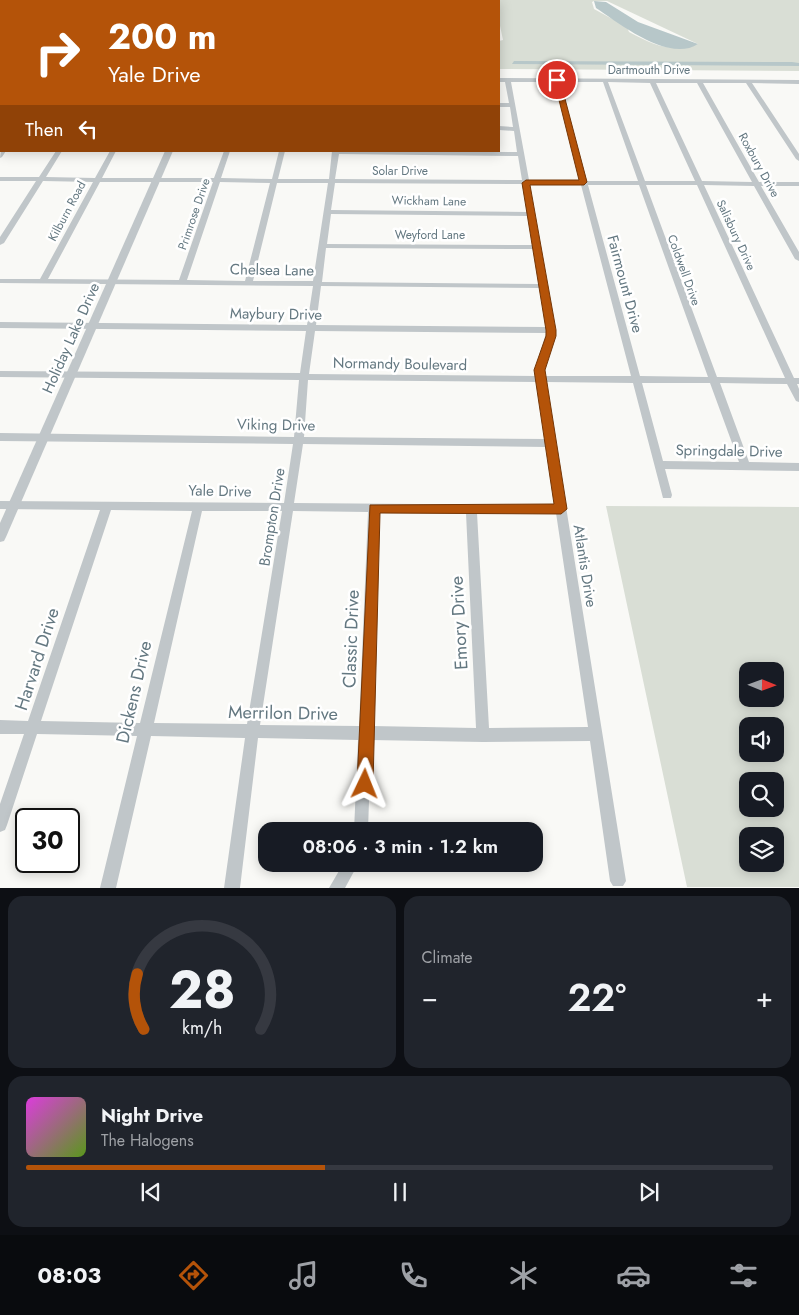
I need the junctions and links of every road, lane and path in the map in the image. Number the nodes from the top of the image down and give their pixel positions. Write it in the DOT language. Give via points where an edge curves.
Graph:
graph roads {
  1 [pos="503,80"];
  2 [pos="557,80"];
  3 [pos="605,81"];
  4 [pos="652,81"];
  5 [pos="699,81"];
  6 [pos="748,82"];
  7 [pos="798,83"];
  8 [pos="500,105"];
  9 [pos="512,105"];
  10 [pos="500,128"];
  11 [pos="517,129"];
  12 [pos="2,152"];
  13 [pos="58,152"];
  14 [pos="112,152"];
  15 [pos="169,152"];
  16 [pos="227,152"];
  17 [pos="282,152"];
  18 [pos="336,152"];
  19 [pos="521,154"];
  20 [pos="0,156"];
  21 [pos="799,159"];
  22 [pos="0,179"];
  23 [pos="41,179"];
  24 [pos="97,180"];
  25 [pos="157,180"];
  26 [pos="217,181"];
  27 [pos="274,181"];
  28 [pos="331,181"];
  29 [pos="584,182"];
  30 [pos="526,183"];
  31 [pos="641,183"];
  32 [pos="699,183"];
  33 [pos="756,183"];
  34 [pos="799,184"];
  35 [pos="327,212"];
  36 [pos="531,214"];
  37 [pos="0,243"];
  38 [pos="323,246"];
  39 [pos="537,247"];
  40 [pos="799,259"];
  41 [pos="0,281"];
  42 [pos="42,282"];
  43 [pos="112,282"];
  44 [pos="182,283"];
  45 [pos="248,284"];
  46 [pos="317,284"];
  47 [pos="543,286"];
  48 [pos="0,325"];
  49 [pos="93,326"];
  50 [pos="311,328"];
  51 [pos="551,330"];
  52 [pos="0,374"];
  53 [pos="71,375"];
  54 [pos="304,377"];
  55 [pos="636,379"];
  56 [pos="542,380"];
  57 [pos="712,380"];
  58 [pos="795,380"];
  59 [pos="799,399"];
  60 [pos="0,436"];
  61 [pos="44,437"];
  62 [pos="300,440"];
  63 [pos="551,443"];
  64 [pos="659,465"];
  65 [pos="745,466"];
  66 [pos="799,467"];
  67 [pos="667,495"];
  68 [pos="0,505"];
  69 [pos="14,505"];
  70 [pos="107,505"];
  71 [pos="198,506"];
  72 [pos="290,507"];
  73 [pos="374,508"];
  74 [pos="470,508"];
  75 [pos="561,509"];
  76 [pos="0,538"];
  77 [pos="0,728"];
  78 [pos="33,728"];
  79 [pos="144,730"];
  80 [pos="252,732"];
  81 [pos="366,733"];
  82 [pos="596,734"];
  83 [pos="483,735"];
  84 [pos="362,822"];
  85 [pos="0,825"];
  86 [pos="346,872"];
  87 [pos="618,882"];
  88 [pos="108,888"];
  89 [pos="232,888"];
  90 [pos="336,888"];
  1 -- 2 [label="street, Dartmouth Drive"];
  1 -- 9 [label="street, Atlantis Drive"];
  2 -- 3 [label="street, Dartmouth Drive"];
  2 -- 29 [label="street, Fairmount Drive"];
  3 -- 4 [label="street, Dartmouth Drive"];
  3 -- 31 [label="street, Coldwell Drive"];
  4 -- 5 [label="street, Dartmouth Drive"];
  4 -- 32 [label="street, Salisbury Drive"];
  5 -- 6 [label="street, Dartmouth Drive"];
  5 -- 33 [label="street, Roxbury Drive"];
  6 -- 7 [label="street, Dartmouth Drive"];
  6 -- 21 [label="street"];
  8 -- 9 [label="street"];
  9 -- 11 [label="street, Atlantis Drive"];
  10 -- 11 [label="street"];
  11 -- 19 [label="street, Atlantis Drive"];
  12 -- 20 [label="street"];
  13 -- 23 [label="street"];
  14 -- 24 [label="street, Kilburn Road"];
  15 -- 25 [label="street, Holiday Lake Drive"];
  16 -- 26 [label="street, Primrose Drive"];
  17 -- 27 [label="street"];
  18 -- 19 [label="street"];
  18 -- 28 [label="street, Brompton Drive"];
  19 -- 30 [label="street, Atlantis Drive"];
  22 -- 23 [label="street, Solar Drive"];
  23 -- 24 [label="street, Solar Drive"];
  23 -- 37 [label="street"];
  24 -- 25 [label="street, Solar Drive"];
  24 -- 42 [label="street, Kilburn Road"];
  25 -- 26 [label="street, Solar Drive"];
  25 -- 43 [label="street, Holiday Lake Drive"];
  26 -- 27 [label="street, Solar Drive"];
  26 -- 44 [label="street, Primrose Drive"];
  27 -- 28 [label="street, Solar Drive"];
  27 -- 45 [label="street"];
  28 -- 30 [label="street, Solar Drive"];
  28 -- 35 [label="street, Brompton Drive"];
  29 -- 30 [label="street, Solar Drive"];
  29 -- 31 [label="street, Solar Drive"];
  29 -- 55 [label="street, Fairmount Drive"];
  30 -- 36 [label="street, Atlantis Drive"];
  31 -- 32 [label="street, Solar Drive"];
  31 -- 57 [label="street, Coldwell Drive"];
  32 -- 33 [label="street, Solar Drive"];
  32 -- 58 [label="street, Salisbury Drive"];
  33 -- 34 [label="street, Solar Drive"];
  33 -- 40 [label="street, Roxbury Drive"];
  35 -- 36 [label="street, Wickham Lane"];
  35 -- 38 [label="street, Brompton Drive"];
  36 -- 39 [label="street, Atlantis Drive"];
  38 -- 39 [label="street, Weyford Lane"];
  38 -- 46 [label="street, Brompton Drive"];
  39 -- 47 [label="street, Atlantis Drive"];
  41 -- 42 [label="street, Chelsea Lane"];
  42 -- 43 [label="street, Chelsea Lane"];
  43 -- 44 [label="street, Chelsea Lane"];
  43 -- 49 [label="street, Holiday Lake Drive"];
  44 -- 45 [label="street, Chelsea Lane"];
  45 -- 46 [label="street, Chelsea Lane"];
  46 -- 47 [label="street, Chelsea Lane"];
  46 -- 50 [label="street, Brompton Drive"];
  47 -- 51 [label="street, Atlantis Drive"];
  48 -- 49 [label="street, Maybury Drive"];
  49 -- 50 [label="street, Maybury Drive"];
  49 -- 53 [label="street, Holiday Lake Drive"];
  50 -- 51 [label="street, Maybury Drive"];
  50 -- 54 [label="street, Brompton Drive"];
  51 -- 56 [label="street, Atlantis Drive" via="540,370"];
  52 -- 53 [label="street, Normandy Boulevard"];
  53 -- 54 [label="street, Normandy Boulevard"];
  53 -- 61 [label="street, Holiday Lake Drive"];
  54 -- 56 [label="street, Normandy Boulevard"];
  54 -- 62 [label="street, Brompton Drive"];
  55 -- 56 [label="street, Normandy Boulevard"];
  55 -- 57 [label="street, Normandy Boulevard"];
  55 -- 64 [label="street, Fairmount Drive"];
  56 -- 63 [label="street, Atlantis Drive"];
  57 -- 58 [label="street, Normandy Boulevard"];
  57 -- 65 [label="street, Coldwell Drive"];
  58 -- 59 [label="street, Salisbury Drive"];
  60 -- 61 [label="street, Viking Drive"];
  61 -- 62 [label="street, Viking Drive"];
  61 -- 69 [label="street, Holiday Lake Drive"];
  62 -- 63 [label="street, Viking Drive"];
  62 -- 72 [label="street, Brompton Drive"];
  63 -- 75 [label="street, Atlantis Drive"];
  64 -- 65 [label="street, Springdale Drive"];
  64 -- 67 [label="street, Fairmount Drive"];
  65 -- 66 [label="street, Springdale Drive"];
  68 -- 69 [label="street, Yale Drive"];
  69 -- 70 [label="street, Yale Drive"];
  69 -- 76 [label="street, Holiday Lake Drive"];
  70 -- 71 [label="street, Yale Drive"];
  70 -- 78 [label="street, Harvard Drive"];
  71 -- 72 [label="street, Yale Drive"];
  71 -- 79 [label="street, Dickens Drive"];
  72 -- 73 [label="street, Yale Drive"];
  72 -- 80 [label="street, Brompton Drive"];
  73 -- 74 [label="street, Yale Drive"];
  73 -- 81 [label="street, Classic Drive"];
  74 -- 75 [label="street, Yale Drive"];
  74 -- 83 [label="street, Emory Drive"];
  75 -- 82 [label="street, Atlantis Drive"];
  77 -- 78 [label="street, Merrilon Drive"];
  78 -- 79 [label="street, Merrilon Drive"];
  78 -- 85 [label="street, Harvard Drive"];
  79 -- 80 [label="street, Merrilon Drive"];
  79 -- 88 [label="street, Dickens Drive"];
  80 -- 81 [label="street, Merrilon Drive"];
  80 -- 89 [label="street, Brompton Drive"];
  81 -- 83 [label="street, Merrilon Drive"];
  81 -- 84 [label="street, Classic Drive"];
  82 -- 83 [label="street, Merrilon Drive"];
  82 -- 87 [label="street, Atlantis Drive"];
  86 -- 90 [label="street"];
}
